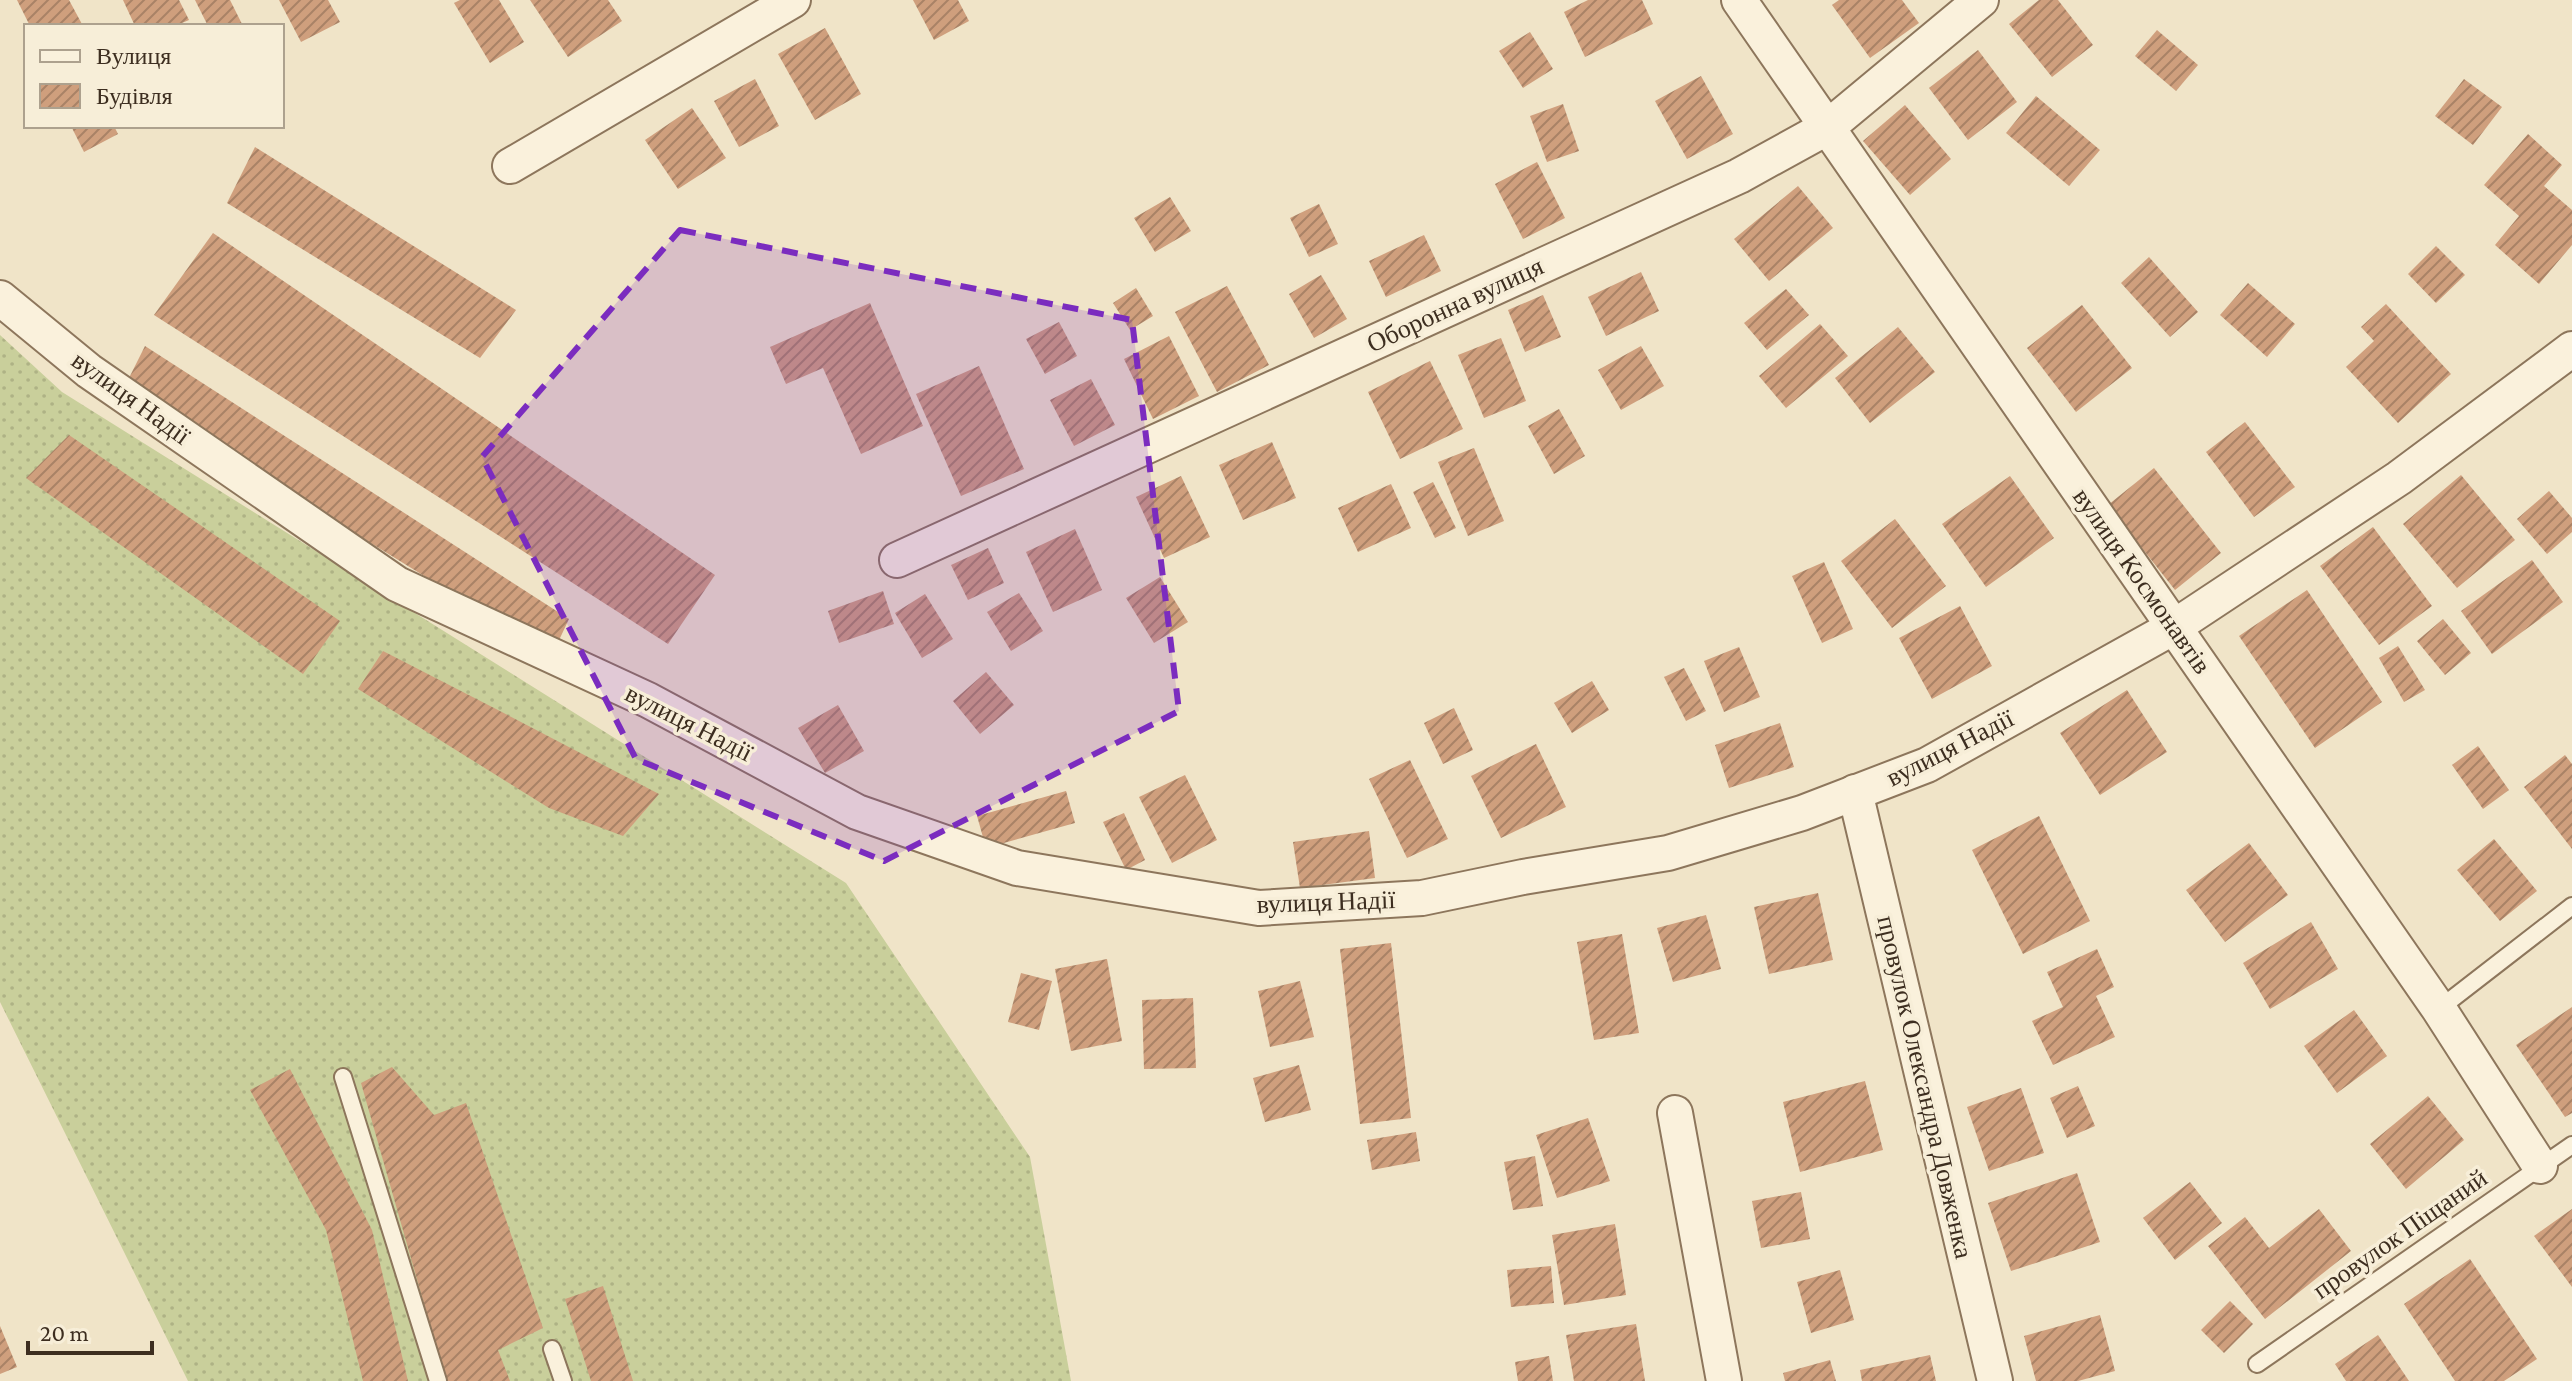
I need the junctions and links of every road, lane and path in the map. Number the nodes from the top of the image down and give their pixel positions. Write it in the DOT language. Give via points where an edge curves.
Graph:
graph roads {
  1 [pos="793,0"];
  2 [pos="1739,0"];
  3 [pos="1981,0"];
  4 [pos="1828,127"];
  5 [pos="510,166"];
  6 [pos="0,298"];
  7 [pos="2572,349"];
  8 [pos="897,560"];
  9 [pos="2174,627"];
  10 [pos="1855,792"];
  11 [pos="2572,906"];
  12 [pos="2439,1009"];
  13 [pos="343,1077"];
  14 [pos="1675,1113"];
  15 [pos="2572,1145"];
  16 [pos="2540,1166"];
  17 [pos="552,1349"];
  18 [pos="2257,1364"];
  19 [pos="438,1381"];
  20 [pos="563,1381"];
  21 [pos="1724,1381"];
  22 [pos="1995,1381"];
  1 -- 5 [label="street"];
  2 -- 4 [label="street, вулиця Космонавтів"];
  3 -- 4 [label="street, Оборонна вулиця"];
  4 -- 8 [label="street, Оборонна вулиця" via="1739,176"];
  4 -- 9 [label="street, вулиця Космонавтів"];
  6 -- 10 [label="street, вулиця Надії" via="89,371 397,584 648,700 857,812 1017,868 1259,908 1422,898 1668,853"];
  7 -- 9 [label="street, вулиця Надії" via="2399,478"];
  9 -- 10 [label="street, вулиця Надії" via="1927,765"];
  9 -- 12 [label="street, вулиця Космонавтів"];
  10 -- 22 [label="street, провулок Олександра Довженка"];
  11 -- 12 [label="lane"];
  12 -- 16 [label="street, вулиця Космонавтів"];
  13 -- 19 [label="lane"];
  14 -- 21 [label="street"];
  15 -- 16 [label="lane, провулок Піщаний"];
  16 -- 18 [label="lane, провулок Піщаний"];
  17 -- 20 [label="lane"];
}
